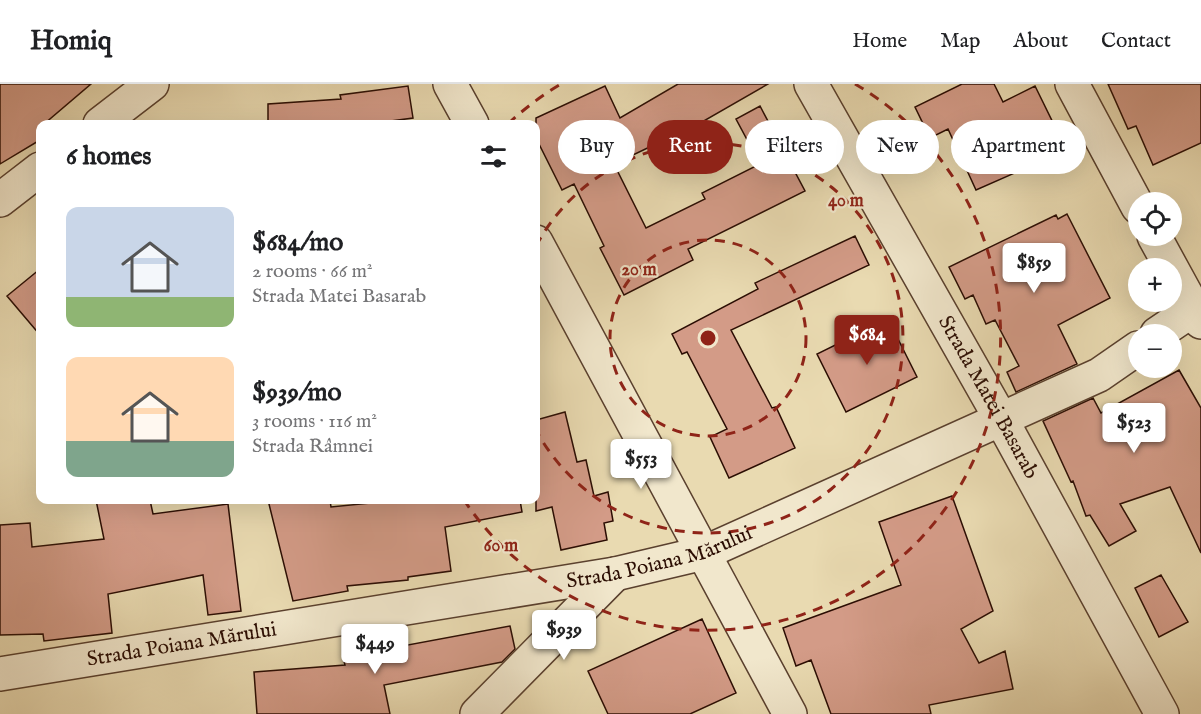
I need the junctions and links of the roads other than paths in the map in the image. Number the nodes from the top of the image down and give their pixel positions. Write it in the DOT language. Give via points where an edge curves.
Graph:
graph roads {
  1 [pos="450,84"];
  2 [pos="811,84"];
  3 [pos="1072,84"];
  4 [pos="155,85"];
  5 [pos="106,120"];
  6 [pos="470,120"];
  7 [pos="36,172"];
  8 [pos="1130,192"];
  9 [pos="0,200"];
  10 [pos="1159,246"];
  11 [pos="540,249"];
  12 [pos="1197,315"];
  13 [pos="1178,324"];
  14 [pos="1128,355"];
  15 [pos="1001,419"];
  16 [pos="704,553"];
  17 [pos="615,574"];
  18 [pos="0,674"];
  19 [pos="477,714"];
  20 [pos="790,714"];
  21 [pos="1162,714"];
  1 -- 6 [label="street"];
  2 -- 15 [label="street, Strada Matei Basarab"];
  3 -- 8 [label="street"];
  4 -- 5 [label="street"];
  7 -- 9 [label="street"];
  10 -- 12 [label="street"];
  11 -- 16 [label="street"];
  12 -- 13 [label="street"];
  14 -- 15 [label="street, Strada Poiana Mărului" via="1099,375"];
  15 -- 16 [label="street, Strada Poiana Mărului"];
  15 -- 21 [label="street, Strada Matei Basarab"];
  16 -- 17 [label="street, Strada Poiana Mărului"];
  16 -- 20 [label="street"];
  17 -- 18 [label="street, Strada Poiana Mărului"];
  17 -- 19 [label="street"];
}
